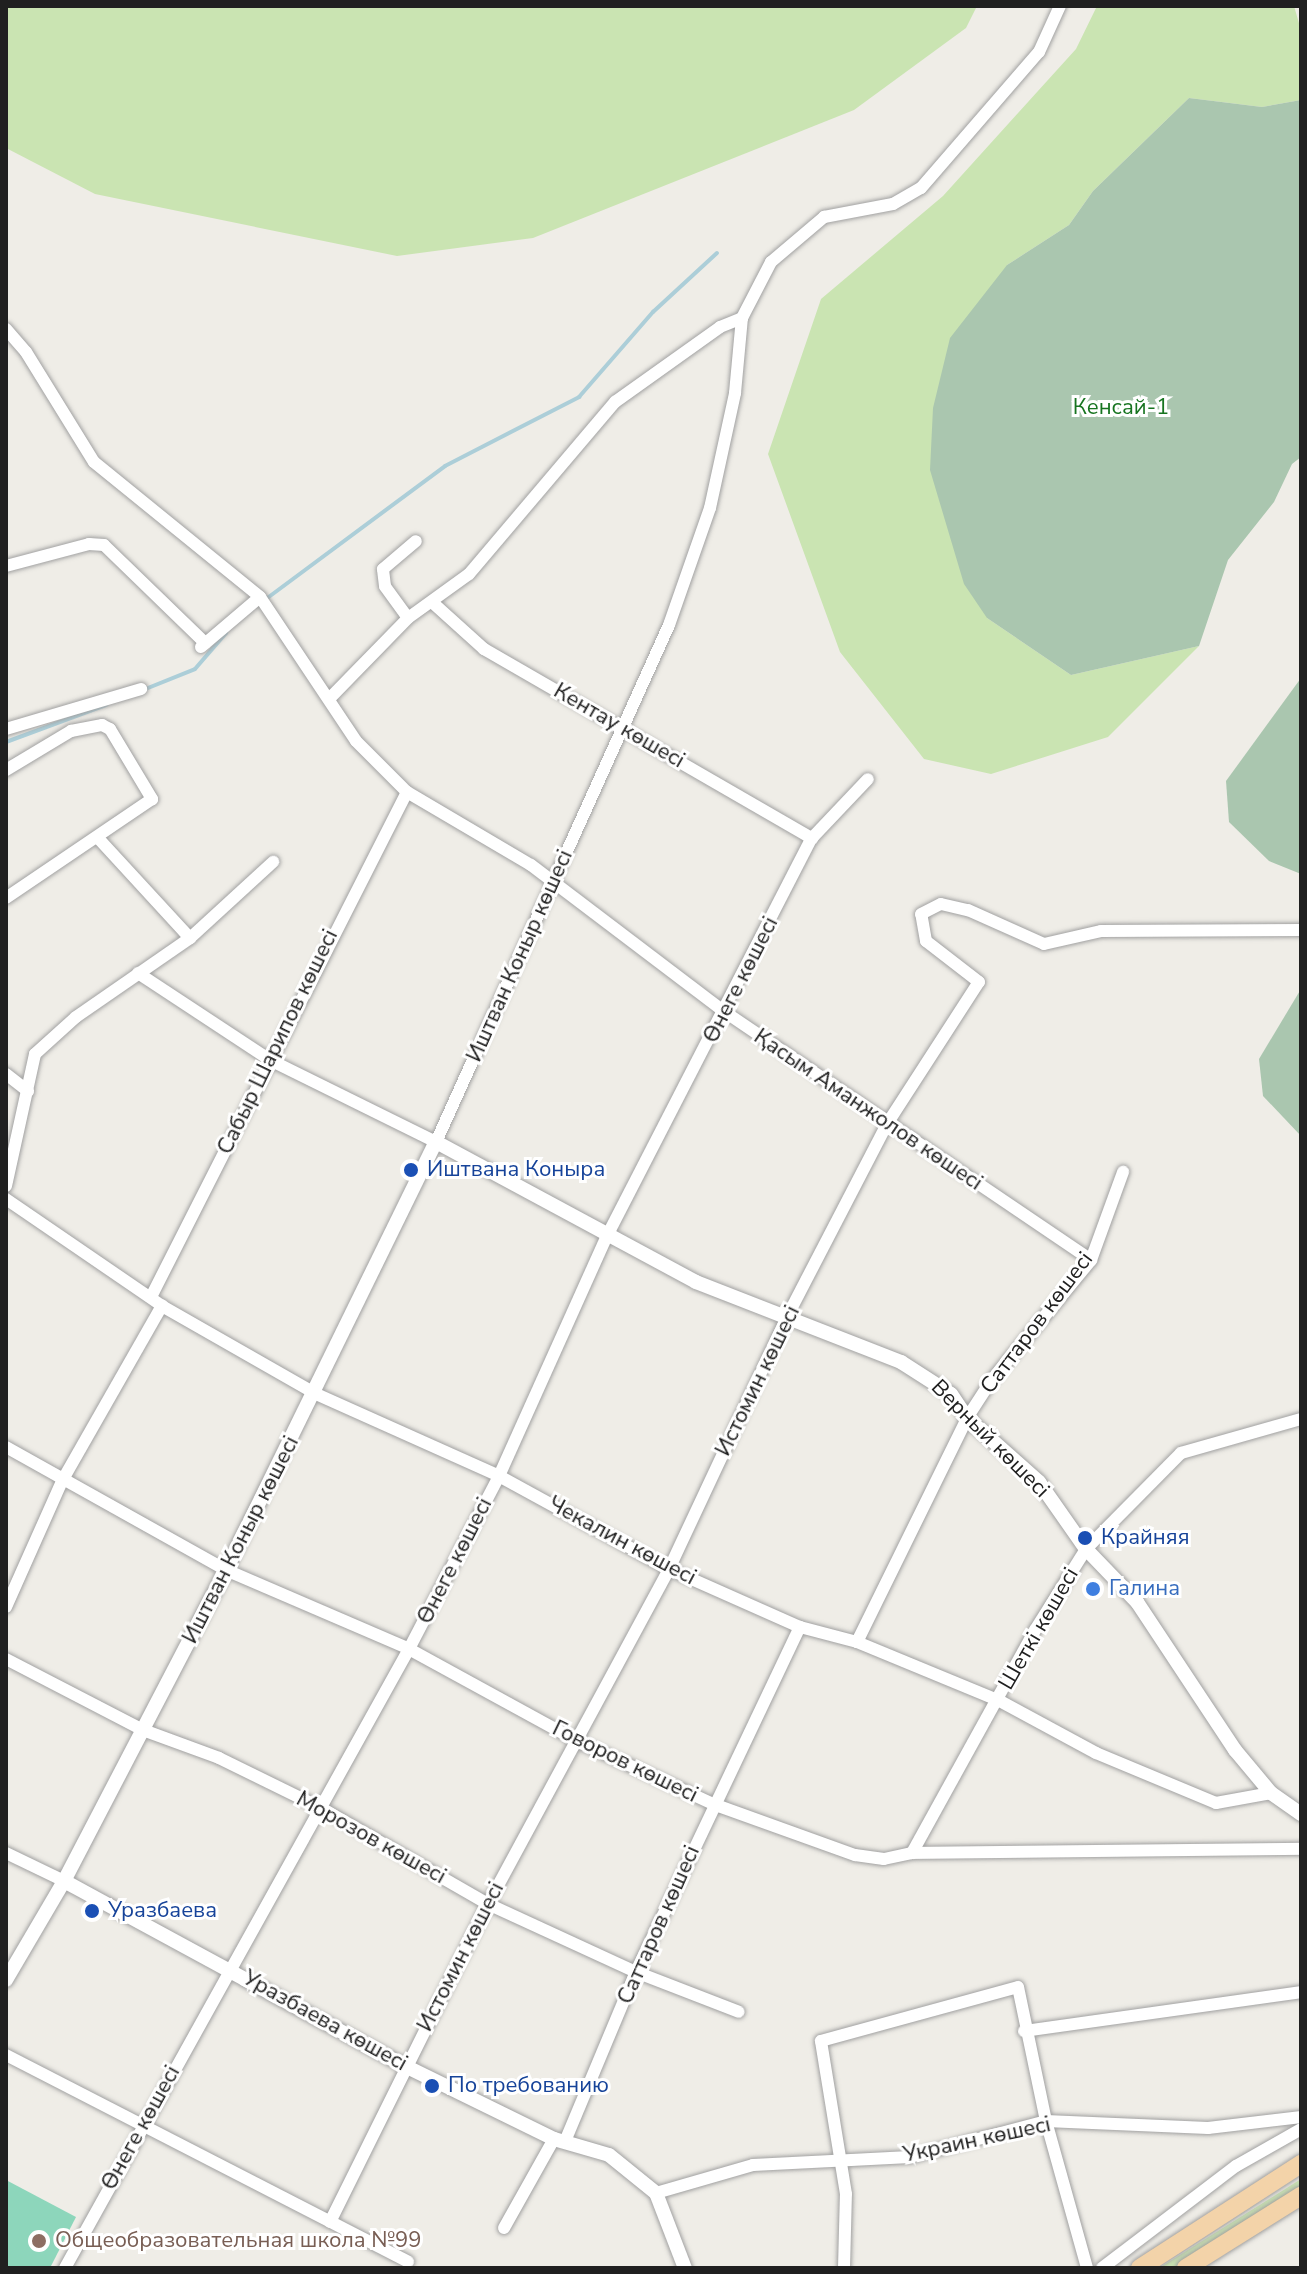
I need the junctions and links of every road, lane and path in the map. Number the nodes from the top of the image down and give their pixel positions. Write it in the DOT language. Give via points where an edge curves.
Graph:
graph roads {
  1 [pos="1060,6"];
  2 [pos="742,318"];
  3 [pos="6,329"];
  4 [pos="416,541"];
  5 [pos="6,566"];
  6 [pos="261,599"];
  7 [pos="433,603"];
  8 [pos="408,618"];
  9 [pos="141,689"];
  10 [pos="329,699"];
  11 [pos="625,728"];
  12 [pos="6,729"];
  13 [pos="6,770"];
  14 [pos="868,779"];
  15 [pos="407,792"];
  16 [pos="98,838"];
  17 [pos="812,838"];
  18 [pos="273,862"];
  19 [pos="553,882"];
  20 [pos="6,898"];
  21 [pos="1301,930"];
  22 [pos="190,938"];
  23 [pos="138,973"];
  24 [pos="725,1012"];
  25 [pos="270,1060"];
  26 [pos="6,1074"];
  27 [pos="28,1091"];
  28 [pos="887,1124"];
  29 [pos="436,1142"];
  30 [pos="1123,1172"];
  31 [pos="6,1186"];
  32 [pos="6,1199"];
  33 [pos="606,1238"];
  34 [pos="1091,1260"];
  35 [pos="152,1295"];
  36 [pos="162,1306"];
  37 [pos="787,1317"];
  38 [pos="316,1394"];
  39 [pos="967,1418"];
  40 [pos="1301,1419"];
  41 [pos="6,1447"];
  42 [pos="499,1476"];
  43 [pos="62,1481"];
  44 [pos="1086,1549"];
  45 [pos="669,1569"];
  46 [pos="226,1570"];
  47 [pos="6,1607"];
  48 [pos="800,1627"];
  49 [pos="857,1642"];
  50 [pos="409,1649"];
  51 [pos="6,1659"];
  52 [pos="998,1700"];
  53 [pos="143,1730"];
  54 [pos="579,1742"];
  55 [pos="1271,1793"];
  56 [pos="713,1804"];
  57 [pos="321,1808"];
  58 [pos="1301,1814"];
  59 [pos="1301,1849"];
  60 [pos="6,1853"];
  61 [pos="912,1853"];
  62 [pos="64,1881"];
  63 [pos="488,1904"];
  64 [pos="231,1969"];
  65 [pos="636,1972"];
  66 [pos="6,1980"];
  67 [pos="1301,1992"];
  68 [pos="739,2012"];
  69 [pos="1024,2031"];
  70 [pos="6,2055"];
  71 [pos="405,2066"];
  72 [pos="1301,2117"];
  73 [pos="1046,2121"];
  74 [pos="142,2126"];
  75 [pos="1301,2129"];
  76 [pos="560,2139"];
  77 [pos="841,2163"];
  78 [pos="1301,2164"];
  79 [pos="656,2193"];
  80 [pos="1301,2196"];
  81 [pos="330,2222"];
  82 [pos="504,2228"];
  83 [pos="408,2262"];
  84 [pos="1083,2266"];
  85 [pos="65,2268"];
  86 [pos="685,2268"];
  87 [pos="844,2268"];
  88 [pos="1102,2268"];
  89 [pos="1140,2268"];
  90 [pos="1186,2268"];
  1 -- 2 [label="street, Иштван Коныр көшесі" via="1032,61 921,188 893,204 824,217 798,234 771,262"];
  2 -- 7 [label="street" via="720,327 615,402 469,574"];
  2 -- 11 [label="street, Иштван Коныр көшесі" via="735,393 710,508"];
  3 -- 6 [label="street, Қасым Аманжолов көшесі" via="94,462"];
  4 -- 8 [label="street" via="383,569 385,586"];
  5 -- 6 [label="street" via="89,544 104,545 203,645"];
  6 -- 10 [label="street, Қасым Аманжолов көшесі"];
  7 -- 8 [label="street"];
  7 -- 11 [label="street, Кентау көшесі" via="484,649"];
  8 -- 10 [label="street"];
  9 -- 12 [label="street"];
  10 -- 15 [label="street, Қасым Аманжолов көшесі" via="356,741"];
  11 -- 17 [label="street, Кентау көшесі"];
  11 -- 19 [label="street, Иштван Коныр көшесі"];
  13 -- 16 [label="street" via="71,731 93,724 110,729 152,799"];
  14 -- 17 [label="street, Өнеге көшесі"];
  15 -- 19 [label="street, Қасым Аманжолов көшесі"];
  15 -- 25 [label="street, Сабыр Шарипов көшесі"];
  16 -- 20 [label="street"];
  16 -- 22 [label="street"];
  17 -- 24 [label="street, Өнеге көшесі"];
  18 -- 22 [label="street"];
  19 -- 24 [label="street, Қасым Аманжолов көшесі"];
  19 -- 29 [label="street, Иштван Коныр көшесі"];
  21 -- 28 [label="street, Истомин көшесі" via="1101,931 1044,944 976,913 941,904 921,914 926,941 979,982"];
  22 -- 23 [label="street"];
  23 -- 25 [label="street"];
  23 -- 27 [label="street" via="35,1054"];
  24 -- 28 [label="street, Қасым Аманжолов көшесі"];
  24 -- 33 [label="street, Өнеге көшесі"];
  25 -- 29 [label="street"];
  25 -- 35 [label="street, Сабыр Шарипов көшесі"];
  26 -- 27 [label="street"];
  27 -- 31 [label="street"];
  28 -- 34 [label="street, Қасым Аманжолов көшесі"];
  28 -- 37 [label="street, Истомин көшесі"];
  29 -- 33 [label="street, Верный көшесі"];
  29 -- 38 [label="street, Иштван Коныр көшесі"];
  30 -- 34 [label="street, Саттаров көшесі"];
  32 -- 35 [label="street, Чекалин көшесі"];
  33 -- 37 [label="street, Верный көшесі" via="696,1282"];
  33 -- 42 [label="street, Өнеге көшесі"];
  34 -- 39 [label="street, Саттаров көшесі"];
  35 -- 36 [label="street, Чекалин көшесі"];
  36 -- 38 [label="street, Чекалин көшесі"];
  36 -- 43 [label="street"];
  37 -- 39 [label="street, Верный көшесі" via="930,1377 951,1394"];
  37 -- 45 [label="street, Истомин көшесі"];
  38 -- 42 [label="street, Чекалин көшесі"];
  38 -- 46 [label="street, Иштван Коныр көшесі"];
  39 -- 44 [label="street, Верный көшесі" via="1039,1482"];
  39 -- 49 [label="street, Саттаров көшесі"];
  40 -- 44 [label="street, Шеткі көшесі" via="1181,1453"];
  41 -- 43 [label="street, Говоров көшесі"];
  42 -- 45 [label="street, Чекалин көшесі"];
  42 -- 50 [label="street, Өнеге көшесі"];
  43 -- 46 [label="street, Говоров көшесі"];
  43 -- 47 [label="street"];
  44 -- 52 [label="street, Шеткі көшесі"];
  44 -- 55 [label="street, Верный көшесі" via="1137,1602 1208,1713"];
  45 -- 48 [label="street, Чекалин көшесі"];
  45 -- 54 [label="street, Истомин көшесі"];
  46 -- 50 [label="street, Говоров көшесі"];
  46 -- 53 [label="street, Иштван Коныр көшесі"];
  48 -- 49 [label="street, Чекалин көшесі"];
  48 -- 56 [label="street, Саттаров көшесі"];
  49 -- 52 [label="street, Чекалин көшесі"];
  50 -- 54 [label="street, Говоров көшесі"];
  50 -- 57 [label="street, Өнеге көшесі"];
  51 -- 53 [label="street, Морозов көшесі"];
  52 -- 55 [label="street, Чекалин көшесі" via="1096,1753 1216,1803"];
  52 -- 61 [label="street, Шеткі көшесі"];
  53 -- 57 [label="street, Морозов көшесі" via="219,1758"];
  53 -- 62 [label="street, Иштван Коныр көшесі"];
  54 -- 56 [label="street, Говоров көшесі"];
  54 -- 63 [label="street, Истомин көшесі"];
  55 -- 58 [label="street, Верный көшесі"];
  56 -- 61 [label="street, Говоров көшесі" via="855,1855 884,1859"];
  56 -- 65 [label="street, Саттаров көшесі"];
  57 -- 63 [label="street, Морозов көшесі"];
  57 -- 64 [label="street, Өнеге көшесі"];
  59 -- 61 [label="street, Говоров көшесі"];
  60 -- 62 [label="street, Уразбаева көшесі"];
  62 -- 64 [label="street, Уразбаева көшесі"];
  62 -- 66 [label="street, Иштван Коныр көшесі"];
  63 -- 65 [label="street, Морозов көшесі"];
  63 -- 71 [label="street, Истомин көшесі"];
  64 -- 71 [label="street, Уразбаева көшесі"];
  64 -- 74 [label="street, Өнеге көшесі"];
  65 -- 68 [label="street, Морозов көшесі"];
  65 -- 76 [label="street, Саттаров көшесі"];
  67 -- 69 [label="street"];
  69 -- 73 [label="street"];
  69 -- 77 [label="street" via="1018,1987 825,2038 820,2047"];
  70 -- 74 [label="street"];
  71 -- 76 [label="street, Уразбаева көшесі"];
  71 -- 81 [label="street, Истомин көшесі"];
  72 -- 73 [label="street, Украин көшесі" via="1208,2128"];
  73 -- 77 [label="street, Украин көшесі" via="910,2157"];
  73 -- 84 [label="street"];
  74 -- 81 [label="street"];
  74 -- 85 [label="street, Өнеге көшесі"];
  75 -- 88 [label="street" via="1236,2166"];
  76 -- 79 [label="street, Уразбаева көшесі" via="609,2155"];
  76 -- 82 [label="street, Саттаров көшесі"];
  77 -- 79 [label="street, Украин көшесі" via="753,2165"];
  77 -- 87 [label="street"];
  78 -- 89 [label="main road"];
  79 -- 86 [label="street, Уразбаева көшесі"];
  80 -- 90 [label="main road"];
  81 -- 83 [label="street"];
}
